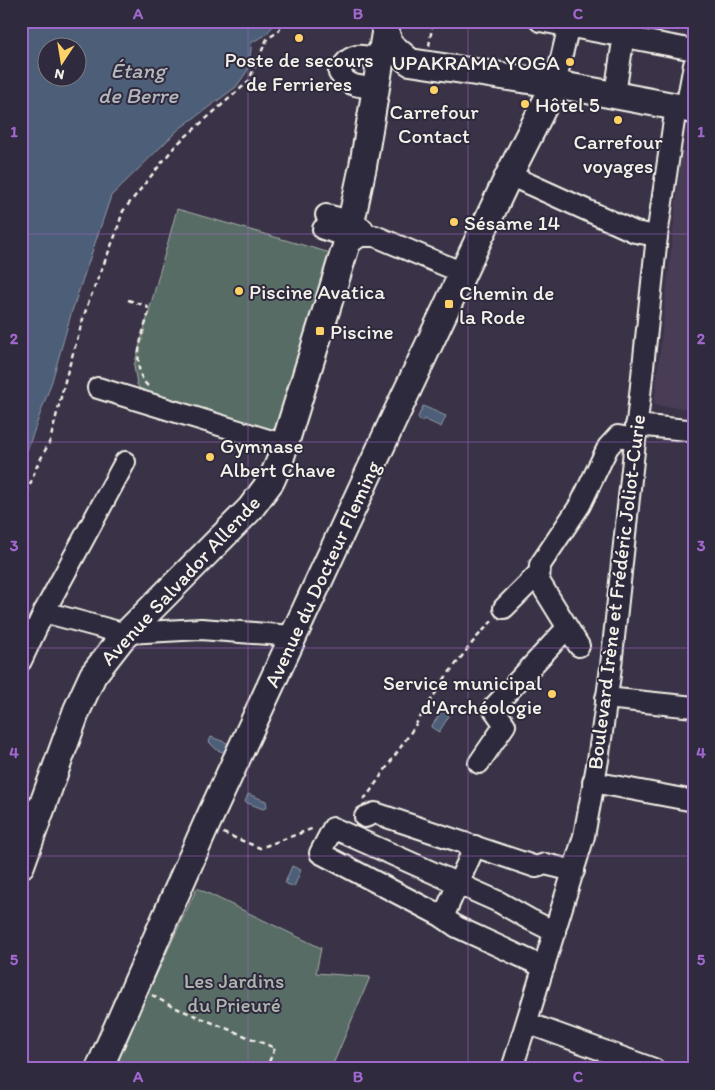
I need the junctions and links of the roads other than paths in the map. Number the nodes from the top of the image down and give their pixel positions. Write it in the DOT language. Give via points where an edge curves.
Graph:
graph roads {
  1 [pos="540,21"];
  2 [pos="570,24"];
  3 [pos="386,26"];
  4 [pos="625,29"];
  5 [pos="694,50"];
  6 [pos="380,59"];
  7 [pos="422,63"];
  8 [pos="694,65"];
  9 [pos="555,84"];
  10 [pos="375,88"];
  11 [pos="615,94"];
  12 [pos="685,108"];
  13 [pos="509,175"];
  14 [pos="338,229"];
  15 [pos="657,236"];
  16 [pos="463,273"];
  17 [pos="98,388"];
  18 [pos="636,432"];
  19 [pos="694,433"];
  20 [pos="285,445"];
  21 [pos="125,462"];
  22 [pos="540,573"];
  23 [pos="504,608"];
  24 [pos="44,612"];
  25 [pos="567,628"];
  26 [pos="126,633"];
  27 [pos="293,636"];
  28 [pos="579,646"];
  29 [pos="21,661"];
  30 [pos="606,698"];
  31 [pos="694,707"];
  32 [pos="479,763"];
  33 [pos="593,782"];
  34 [pos="694,801"];
  35 [pos="21,804"];
  36 [pos="362,809"];
  37 [pos="35,826"];
  38 [pos="475,846"];
  39 [pos="21,865"];
  40 [pos="574,871"];
  41 [pos="458,884"];
  42 [pos="443,917"];
  43 [pos="555,932"];
  44 [pos="544,966"];
  45 [pos="527,1023"];
  46 [pos="99,1069"];
  47 [pos="512,1069"];
  48 [pos="654,1069"];
  1 -- 2 [label="street"];
  2 -- 4 [label="street"];
  2 -- 9 [label="street"];
  3 -- 6 [label="main road, Avenue Salvador Allende"];
  3 -- 7 [label="main road" via="390,45"];
  4 -- 5 [label="street"];
  4 -- 11 [label="street"];
  6 -- 7 [label="main road"];
  6 -- 10 [label="main road, Avenue Salvador Allende"];
  6 -- 10 [label="street" via="362,55 350,57 340,73 351,84"];
  7 -- 9 [label="main road"];
  8 -- 12 [label="street, Boulevard Irène et Frédéric Joliot-Curie"];
  9 -- 11 [label="main road"];
  9 -- 13 [label="main road, Avenue du Docteur Fleming"];
  10 -- 14 [label="main road, Avenue Salvador Allende" via="363,166"];
  11 -- 12 [label="main road"];
  12 -- 15 [label="street, Boulevard Irène et Frédéric Joliot-Curie"];
  13 -- 15 [label="street" via="635,232"];
  13 -- 16 [label="main road, Avenue du Docteur Fleming"];
  14 -- 16 [label="street" via="375,236"];
  14 -- 20 [label="main road, Avenue Salvador Allende"];
  15 -- 18 [label="street, Boulevard Irène et Frédéric Joliot-Curie"];
  16 -- 27 [label="main road, Avenue du Docteur Fleming"];
  17 -- 20 [label="street"];
  18 -- 19 [label="street" via="687,430"];
  18 -- 22 [label="street" via="618,436 608,447 580,505 540,565"];
  18 -- 30 [label="street, Boulevard Irène et Frédéric Joliot-Curie"];
  20 -- 26 [label="main road, Avenue Salvador Allende" via="270,481 250,509"];
  21 -- 24 [label="street"];
  22 -- 23 [label="street"];
  22 -- 25 [label="street" via="539,581"];
  24 -- 26 [label="street"];
  24 -- 29 [label="street"];
  25 -- 28 [label="street"];
  25 -- 32 [label="street" via="493,708 505,724"];
  26 -- 27 [label="street" via="201,629"];
  26 -- 37 [label="main road, Avenue Salvador Allende" via="93,675 76,710"];
  27 -- 46 [label="main road, Avenue du Docteur Fleming"];
  30 -- 31 [label="street"];
  30 -- 33 [label="street, Boulevard Irène et Frédéric Joliot-Curie"];
  33 -- 34 [label="street"];
  33 -- 40 [label="street, Boulevard Irène et Frédéric Joliot-Curie"];
  35 -- 37 [label="street"];
  36 -- 38 [label="street"];
  37 -- 39 [label="main road, Avenue Salvador Allende"];
  38 -- 40 [label="street" via="536,867 545,864"];
  38 -- 41 [label="street"];
  40 -- 43 [label="street, Boulevard Irène et Frédéric Joliot-Curie"];
  41 -- 42 [label="street"];
  41 -- 42 [label="street" via="333,828 320,853"];
  41 -- 43 [label="street"];
  42 -- 44 [label="street" via="457,927"];
  43 -- 44 [label="street, Boulevard Irène et Frédéric Joliot-Curie"];
  44 -- 45 [label="street, Boulevard Irène et Frédéric Joliot-Curie"];
  45 -- 47 [label="street, Boulevard Irène et Frédéric Joliot-Curie"];
  45 -- 48 [label="street"];
}
